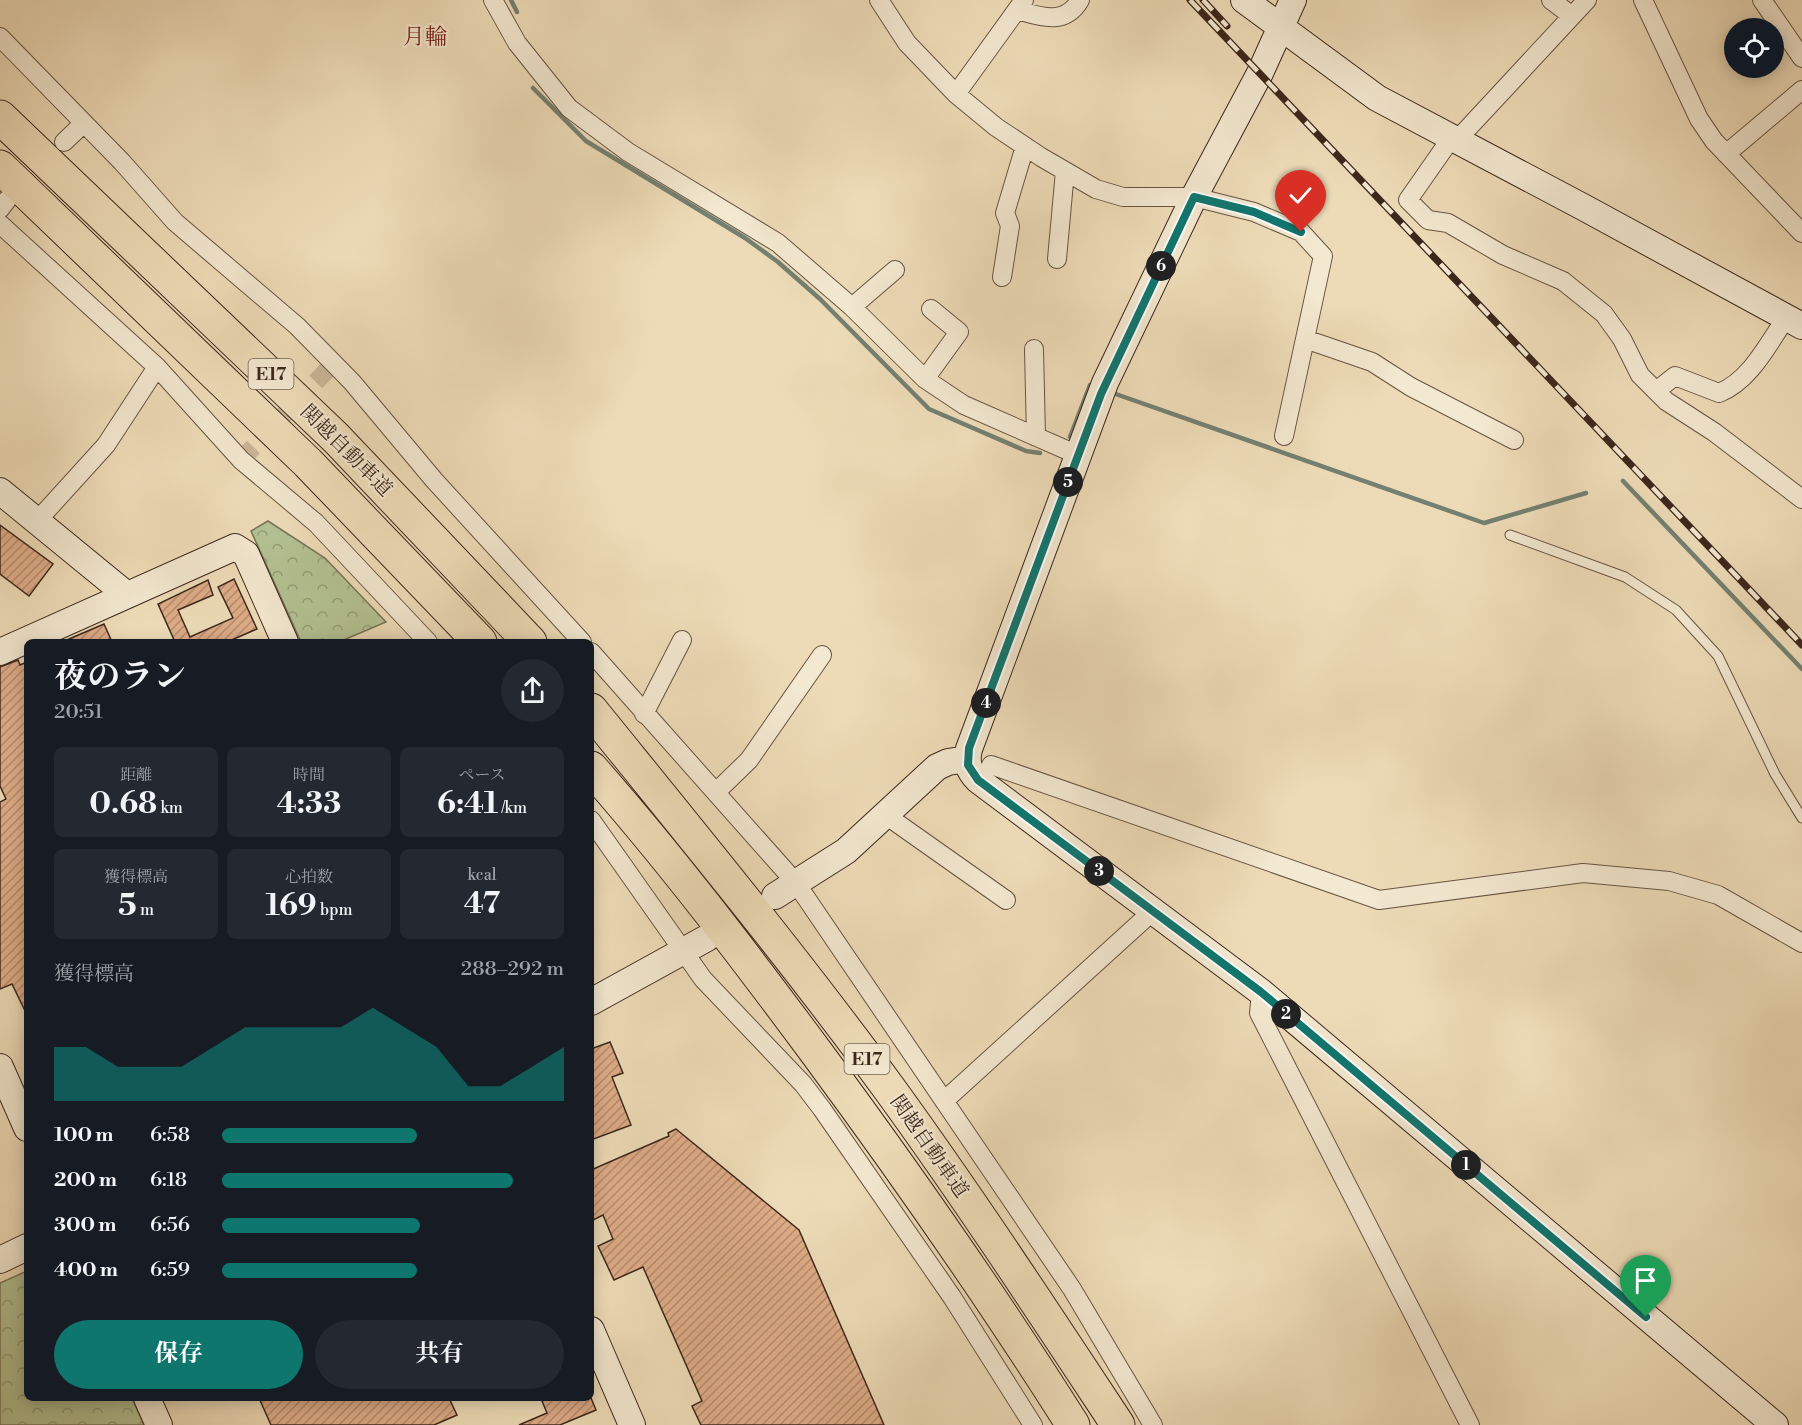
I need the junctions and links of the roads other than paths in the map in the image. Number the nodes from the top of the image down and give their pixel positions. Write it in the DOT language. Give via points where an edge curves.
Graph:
graph roads {
  1 [pos="493,0"];
  2 [pos="879,0"];
  3 [pos="1080,0"];
  4 [pos="1244,0"];
  5 [pos="1293,0"];
  6 [pos="1551,0"];
  7 [pos="1587,0"];
  8 [pos="1762,0"];
  9 [pos="1648,2"];
  10 [pos="1021,5"];
  11 [pos="1572,16"];
  12 [pos="1281,30"];
  13 [pos="0,38"];
  14 [pos="1802,58"];
  15 [pos="1802,90"];
  16 [pos="957,94"];
  17 [pos="0,117"];
  18 [pos="84,123"];
  19 [pos="1454,139"];
  20 [pos="64,142"];
  21 [pos="1025,146"];
  22 [pos="1726,154"];
  23 [pos="0,167"];
  24 [pos="1065,171"];
  25 [pos="1194,197"];
  26 [pos="0,224"];
  27 [pos="1802,233"];
  28 [pos="1057,259"];
  29 [pos="895,270"];
  30 [pos="1002,277"];
  31 [pos="852,307"];
  32 [pos="931,309"];
  33 [pos="1794,322"];
  34 [pos="1305,339"];
  35 [pos="1034,349"];
  36 [pos="157,367"];
  37 [pos="926,379"];
  38 [pos="1656,391"];
  39 [pos="1284,436"];
  40 [pos="1036,437"];
  41 [pos="1514,440"];
  42 [pos="1078,455"];
  43 [pos="0,491"];
  44 [pos="1802,499"];
  45 [pos="37,521"];
  46 [pos="1510,535"];
  47 [pos="127,595"];
  48 [pos="48,637"];
  49 [pos="284,639"];
  50 [pos="425,639"];
  51 [pos="477,639"];
  52 [pos="528,639"];
  53 [pos="579,639"];
  54 [pos="682,640"];
  55 [pos="24,644"];
  56 [pos="0,652"];
  57 [pos="822,655"];
  58 [pos="594,656"];
  59 [pos="594,714"];
  60 [pos="644,714"];
  61 [pos="967,759"];
  62 [pos="991,765"];
  63 [pos="594,772"];
  64 [pos="716,792"];
  65 [pos="886,816"];
  66 [pos="1802,818"];
  67 [pos="594,824"];
  68 [pos="786,890"];
  69 [pos="1006,900"];
  70 [pos="1153,911"];
  71 [pos="707,938"];
  72 [pos="1802,943"];
  73 [pos="683,953"];
  74 [pos="1261,992"];
  75 [pos="594,1000"];
  76 [pos="0,1067"];
  77 [pos="944,1101"];
  78 [pos="24,1121"];
  79 [pos="24,1248"];
  80 [pos="0,1260"];
  81 [pos="594,1336"];
  82 [pos="148,1401"];
  83 [pos="159,1425"];
  84 [pos="632,1425"];
  85 [pos="1033,1425"];
  86 [pos="1073,1425"];
  87 [pos="1118,1425"];
  88 [pos="1153,1425"];
  89 [pos="1470,1425"];
  90 [pos="1775,1425"];
  1 -- 31 [label="street" via="517,43 569,108 628,152 778,243"];
  2 -- 16 [label="street" via="907,43"];
  3 -- 10 [label="street" via="1065,16 1048,19"];
  4 -- 12 [label="street"];
  5 -- 12 [label="street"];
  6 -- 11 [label="street"];
  7 -- 11 [label="street"];
  8 -- 14 [label="street"];
  9 -- 22 [label="street" via="1699,119"];
  10 -- 16 [label="street"];
  11 -- 19 [label="street"];
  12 -- 19 [label="street" via="1377,98"];
  12 -- 25 [label="street"];
  13 -- 18 [label="street"];
  15 -- 22 [label="street"];
  16 -- 21 [label="street"];
  17 -- 52 [label="highway, 関越自動車道 / E17" via="336,438"];
  18 -- 20 [label="street"];
  18 -- 53 [label="street" via="175,222 297,326 334,363"];
  19 -- 33 [label="street"];
  19 -- 38 [label="street" via="1408,200 1428,220 1448,223 1503,255 1563,281 1604,314 1640,375"];
  21 -- 24 [label="street"];
  21 -- 30 [label="street" via="1005,213 1010,226"];
  22 -- 27 [label="street"];
  23 -- 51 [label="highway, 関越自動車道 / E17" via="308,463"];
  24 -- 25 [label="street" via="1096,189 1123,197"];
  24 -- 28 [label="street"];
  25 -- 34 [label="street" via="1254,212 1301,232 1323,256"];
  25 -- 42 [label="street" via="1103,388"];
  26 -- 36 [label="street"];
  29 -- 31 [label="street"];
  31 -- 37 [label="street"];
  32 -- 37 [label="street" via="959,332"];
  33 -- 38 [label="street" via="1731,389 1719,393 1675,376"];
  34 -- 39 [label="street"];
  34 -- 41 [label="street" via="1372,362 1411,387"];
  35 -- 40 [label="street"];
  36 -- 45 [label="street" via="106,445"];
  36 -- 50 [label="street" via="241,460 316,523"];
  37 -- 40 [label="street" via="964,405"];
  38 -- 44 [label="street"];
  40 -- 42 [label="street"];
  42 -- 61 [label="street"];
  43 -- 45 [label="street"];
  45 -- 47 [label="street"];
  46 -- 66 [label="lane" via="1625,578 1676,610 1718,656 1775,774"];
  47 -- 48 [label="street"];
  47 -- 49 [label="street" via="235,547 246,554"];
  54 -- 60 [label="street"];
  55 -- 56 [label="street"];
  57 -- 64 [label="street" via="748,760"];
  58 -- 60 [label="street"];
  59 -- 87 [label="highway, 関越自動車道 / E17" via="797,966 892,1092 1001,1247"];
  60 -- 64 [label="street"];
  61 -- 65 [label="street" via="937,767"];
  61 -- 70 [label="street" via="978,780"];
  62 -- 72 [label="street" via="1379,900 1583,873 1669,881 1718,895"];
  63 -- 86 [label="highway, 関越自動車道 / E17" via="731,937 890,1151"];
  64 -- 68 [label="street"];
  65 -- 68 [label="street" via="846,851"];
  65 -- 69 [label="street"];
  67 -- 73 [label="street"];
  68 -- 77 [label="street"];
  70 -- 74 [label="street"];
  70 -- 77 [label="street"];
  71 -- 73 [label="street"];
  73 -- 75 [label="street"];
  73 -- 85 [label="street" via="822,1109 952,1297"];
  74 -- 89 [label="street" via="1259,1013"];
  74 -- 90 [label="street"];
  76 -- 78 [label="street"];
  77 -- 88 [label="street" via="1072,1289"];
  79 -- 80 [label="street"];
  81 -- 84 [label="street"];
  82 -- 83 [label="street"];
}
